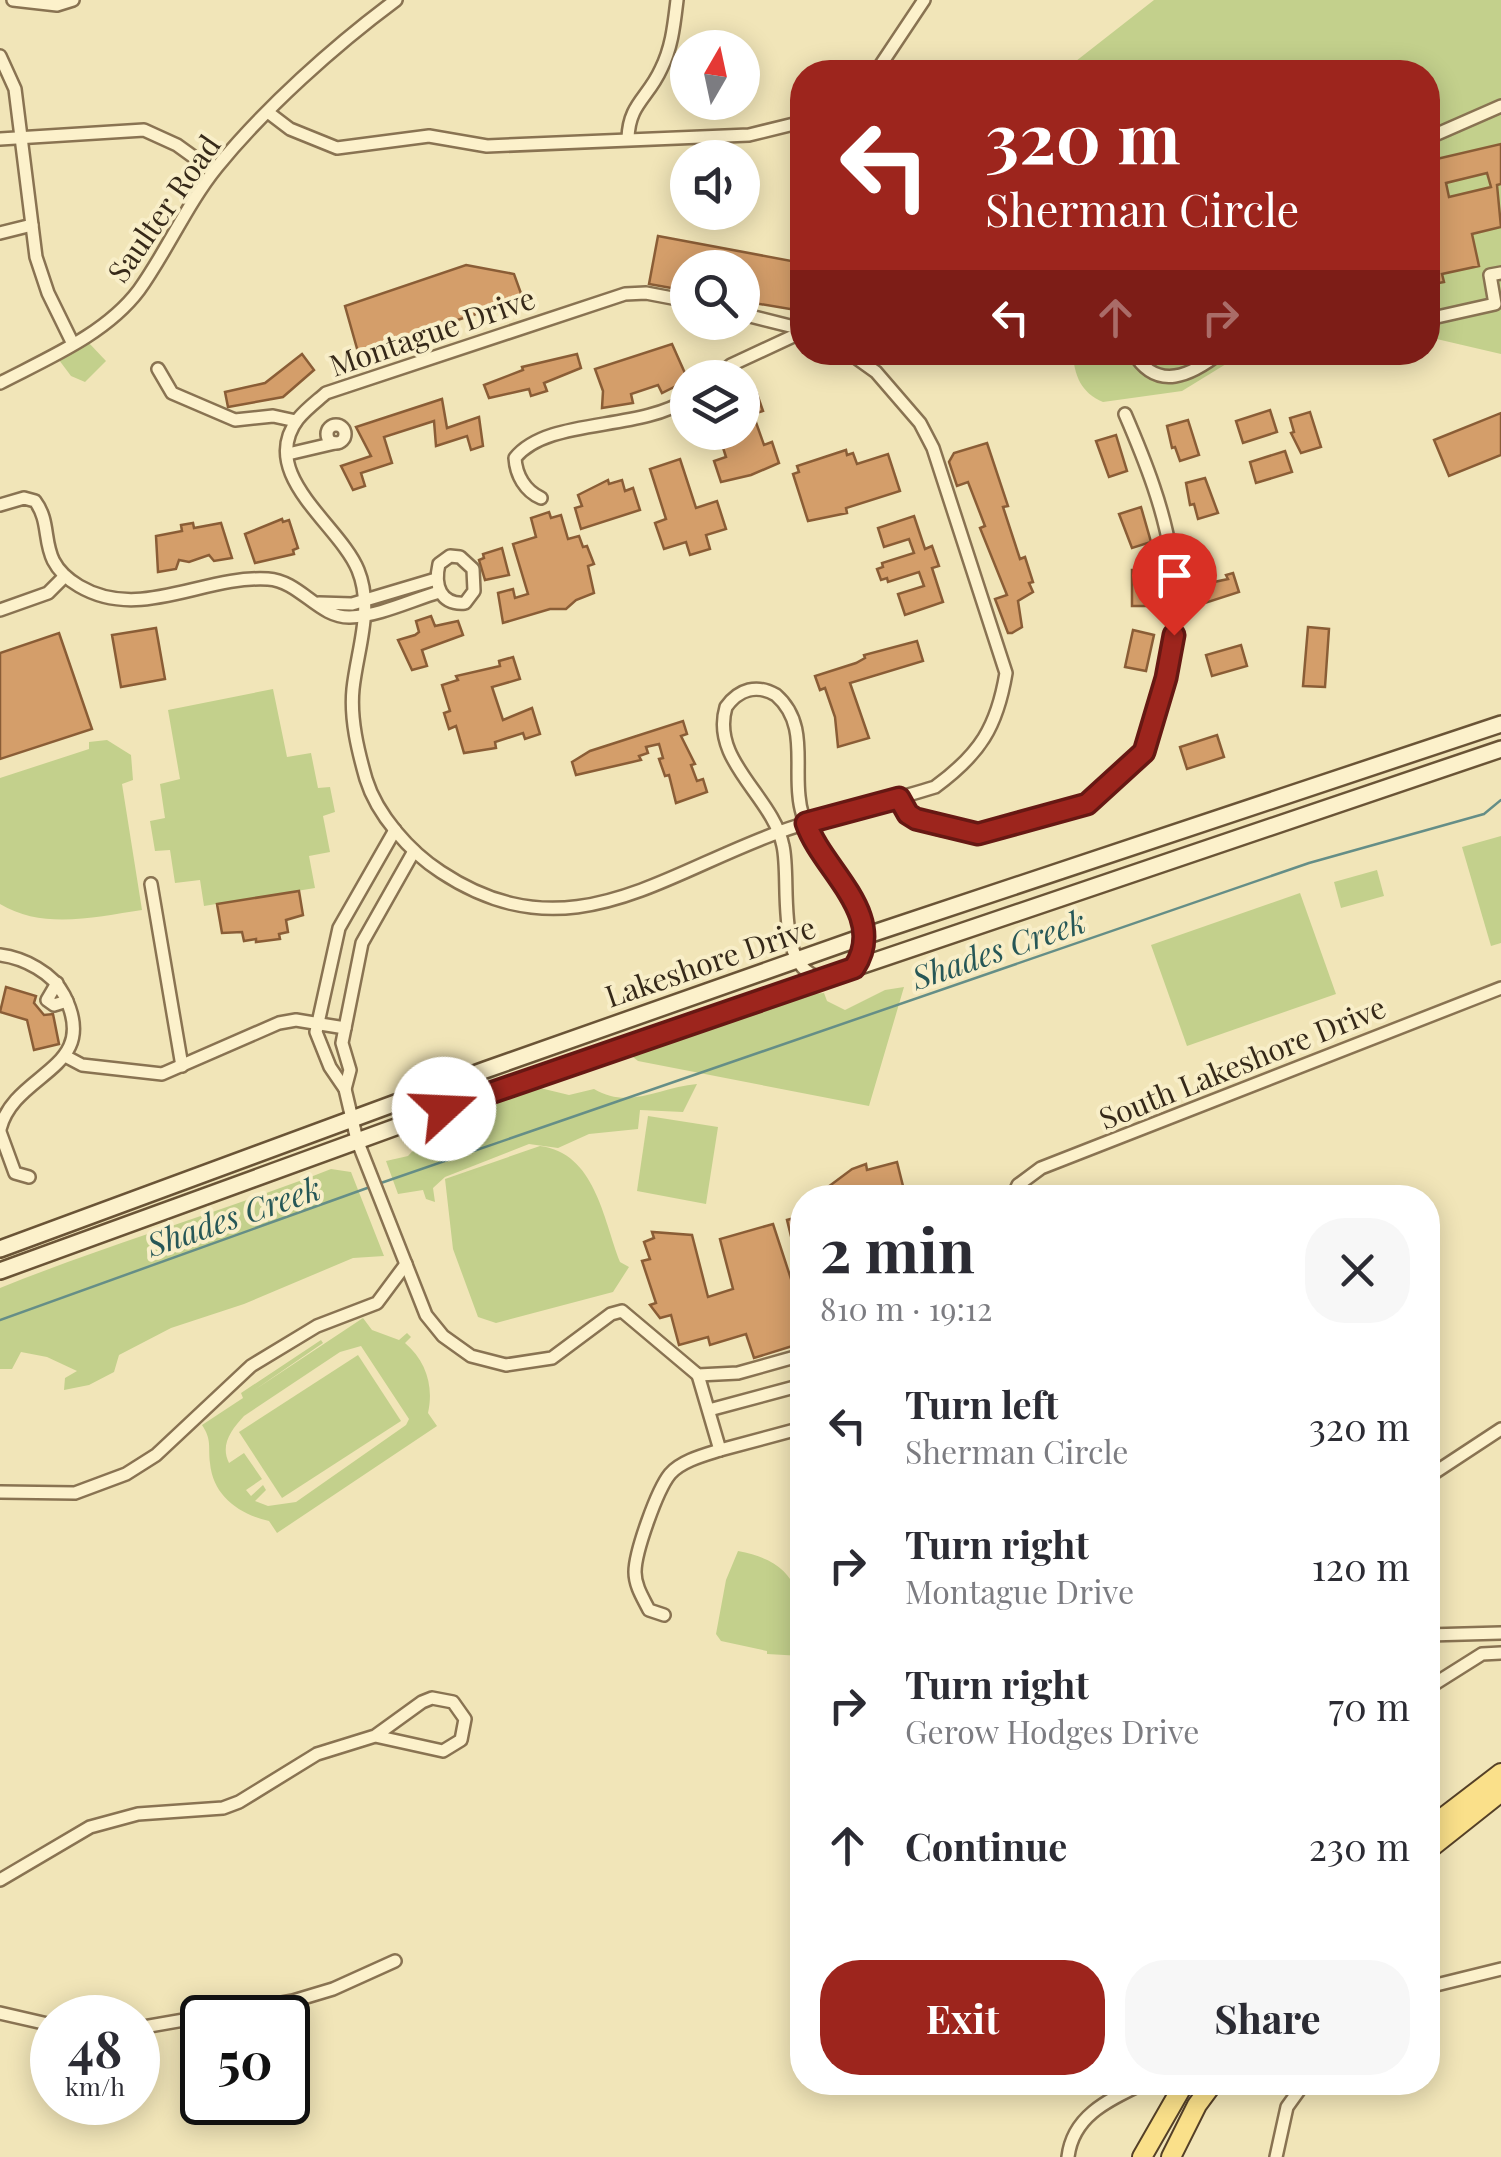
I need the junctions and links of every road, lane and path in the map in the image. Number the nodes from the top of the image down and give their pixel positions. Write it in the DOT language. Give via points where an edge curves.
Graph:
graph roads {
  1 [pos="13,0"];
  2 [pos="73,0"];
  3 [pos="396,0"];
  4 [pos="676,0"];
  5 [pos="924,0"];
  6 [pos="0,56"];
  7 [pos="884,60"];
  8 [pos="1501,106"];
  9 [pos="270,112"];
  10 [pos="790,125"];
  11 [pos="1440,133"];
  12 [pos="22,138"];
  13 [pos="628,138"];
  14 [pos="0,139"];
  15 [pos="213,172"];
  16 [pos="32,226"];
  17 [pos="0,232"];
  18 [pos="1501,273"];
  19 [pos="670,298"];
  20 [pos="1440,315"];
  21 [pos="760,319"];
  22 [pos="790,328"];
  23 [pos="790,337"];
  24 [pos="72,342"];
  25 [pos="741,360"];
  26 [pos="864,365"];
  27 [pos="1142,365"];
  28 [pos="1205,365"];
  29 [pos="158,368"];
  30 [pos="0,383"];
  31 [pos="670,408"];
  32 [pos="1126,414"];
  33 [pos="296,421"];
  34 [pos="316,446"];
  35 [pos="288,454"];
  36 [pos="541,498"];
  37 [pos="0,505"];
  38 [pos="65,576"];
  39 [pos="438,585"];
  40 [pos="364,608"];
  41 [pos="0,610"];
  42 [pos="1501,724"];
  43 [pos="1501,749"];
  44 [pos="899,798"];
  45 [pos="806,823"];
  46 [pos="395,830"];
  47 [pos="780,832"];
  48 [pos="414,851"];
  49 [pos="151,884"];
  50 [pos="865,936"];
  51 [pos="0,954"];
  52 [pos="798,960"];
  53 [pos="854,968"];
  54 [pos="821,978"];
  55 [pos="1501,988"];
  56 [pos="317,1023"];
  57 [pos="345,1028"];
  58 [pos="342,1043"];
  59 [pos="324,1046"];
  60 [pos="65,1056"];
  61 [pos="182,1066"];
  62 [pos="345,1089"];
  63 [pos="355,1120"];
  64 [pos="0,1130"];
  65 [pos="357,1140"];
  66 [pos="29,1177"];
  67 [pos="1018,1185"];
  68 [pos="0,1249"];
  69 [pos="404,1260"];
  70 [pos="0,1271"];
  71 [pos="790,1358"];
  72 [pos="698,1375"];
  73 [pos="790,1388"];
  74 [pos="709,1410"];
  75 [pos="1501,1429"];
  76 [pos="790,1431"];
  77 [pos="720,1450"];
  78 [pos="1440,1470"];
  79 [pos="0,1492"];
  80 [pos="664,1615"];
  81 [pos="1501,1633"];
  82 [pos="1440,1635"];
  83 [pos="1501,1652"];
  84 [pos="1440,1680"];
  85 [pos="375,1736"];
  86 [pos="1501,1772"];
  87 [pos="1501,1792"];
  88 [pos="1440,1820"];
  89 [pos="1440,1840"];
  90 [pos="0,1880"];
  91 [pos="395,1961"];
  92 [pos="1501,1969"];
  93 [pos="1440,1984"];
  94 [pos="0,2013"];
  95 [pos="30,2019"];
  96 [pos="160,2024"];
  97 [pos="1119,2095"];
  98 [pos="1178,2095"];
  99 [pos="1204,2095"];
  100 [pos="1295,2095"];
  101 [pos="1068,2157"];
  102 [pos="1142,2157"];
  103 [pos="1171,2157"];
  104 [pos="1276,2157"];
  1 -- 2 [label="street"];
  3 -- 9 [label="street, Saulter Road"];
  4 -- 13 [label="street" via="671,46 628,116"];
  5 -- 7 [label="street"];
  6 -- 12 [label="street" via="15,89"];
  8 -- 11 [label="street"];
  9 -- 13 [label="street" via="290,129 337,148 428,136 487,146"];
  9 -- 15 [label="street, Saulter Road"];
  10 -- 13 [label="street" via="749,135"];
  12 -- 14 [label="street"];
  12 -- 15 [label="street" via="144,130"];
  12 -- 16 [label="street"];
  15 -- 24 [label="street, Saulter Road" via="137,292 91,334"];
  16 -- 17 [label="street"];
  16 -- 24 [label="street" via="48,293"];
  18 -- 20 [label="street" via="1490,275 1495,304"];
  19 -- 33 [label="street, Montague Drive" via="625,294 326,393"];
  21 -- 22 [label="street"];
  23 -- 25 [label="street"];
  24 -- 30 [label="street, Saulter Road"];
  26 -- 44 [label="street" via="903,398 933,448 1006,673 990,733 935,787"];
  27 -- 28 [label="street" via="1172,377"];
  29 -- 33 [label="street" via="172,393 235,420"];
  31 -- 36 [label="street" via="523,448 516,472"];
  32 -- 44 [label="street" via="1157,488 1174,570 1174,635 1144,752 1087,804 989,832 967,834 911,817"];
  33 -- 35 [label="street"];
  34 -- 34 [label="street" via="344,439 344,430 334,424"];
  34 -- 35 [label="street"];
  35 -- 40 [label="street" via="295,484 358,568"];
  37 -- 38 [label="street" via="34,501 48,551"];
  38 -- 40 [label="street" via="122,601 270,579 338,616"];
  38 -- 41 [label="street" via="48,593"];
  39 -- 40 [label="street"];
  40 -- 46 [label="street" via="353,720 368,784"];
  42 -- 50 [label="main road, Lakeshore Drive"];
  43 -- 53 [label="main road, Lakeshore Drive"];
  44 -- 45 [label="street"];
  45 -- 47 [label="street"];
  45 -- 47 [label="street" via="796,722 776,695 750,689 726,708 724,739"];
  45 -- 50 [label="street" via="854,900"];
  46 -- 48 [label="street"];
  46 -- 56 [label="street" via="340,928"];
  47 -- 48 [label="street" via="615,902 575,910 510,905 466,889"];
  47 -- 52 [label="street" via="786,916"];
  48 -- 57 [label="street" via="364,938"];
  49 -- 61 [label="street"];
  50 -- 52 [label="main road, Lakeshore Drive"];
  50 -- 53 [label="street"];
  51 -- 60 [label="street" via="57,983 75,1030"];
  52 -- 54 [label="street"];
  52 -- 63 [label="main road, Lakeshore Drive"];
  53 -- 54 [label="main road, Lakeshore Drive"];
  54 -- 65 [label="main road, Lakeshore Drive"];
  55 -- 67 [label="street, South Lakeshore Drive" via="1041,1168"];
  56 -- 57 [label="street"];
  56 -- 59 [label="street"];
  56 -- 61 [label="street" via="278,1023"];
  57 -- 58 [label="street"];
  58 -- 59 [label="street"];
  58 -- 62 [label="street" via="350,1070"];
  59 -- 62 [label="street"];
  60 -- 61 [label="street" via="137,1073"];
  60 -- 64 [label="street" via="9,1106"];
  62 -- 63 [label="street"];
  63 -- 65 [label="street"];
  63 -- 68 [label="main road, Lakeshore Drive"];
  64 -- 66 [label="street" via="15,1173"];
  65 -- 69 [label="street"];
  65 -- 70 [label="main road, Lakeshore Drive"];
  69 -- 72 [label="street" via="433,1326 471,1356 506,1364 552,1358 622,1311"];
  69 -- 79 [label="street" via="377,1304 317,1326 251,1366 156,1456 126,1474 74,1493"];
  71 -- 72 [label="street" via="738,1373"];
  72 -- 74 [label="street"];
  73 -- 74 [label="street"];
  74 -- 77 [label="street"];
  75 -- 78 [label="street"];
  76 -- 77 [label="street"];
  77 -- 80 [label="street" via="669,1475 637,1559 636,1581 649,1610"];
  81 -- 82 [label="street"];
  83 -- 84 [label="street" via="1482,1654"];
  85 -- 85 [label="street" via="443,1751 461,1740 465,1719 453,1702 432,1698"];
  85 -- 90 [label="street" via="317,1754 222,1808 138,1814 90,1827"];
  86 -- 88 [label="main road"];
  87 -- 89 [label="main road"];
  91 -- 96 [label="street" via="293,2001"];
  92 -- 93 [label="street"];
  94 -- 95 [label="street"];
  97 -- 101 [label="street" via="1081,2124"];
  98 -- 102 [label="main road"];
  99 -- 103 [label="main road"];
  100 -- 104 [label="street" via="1286,2107"];
}
